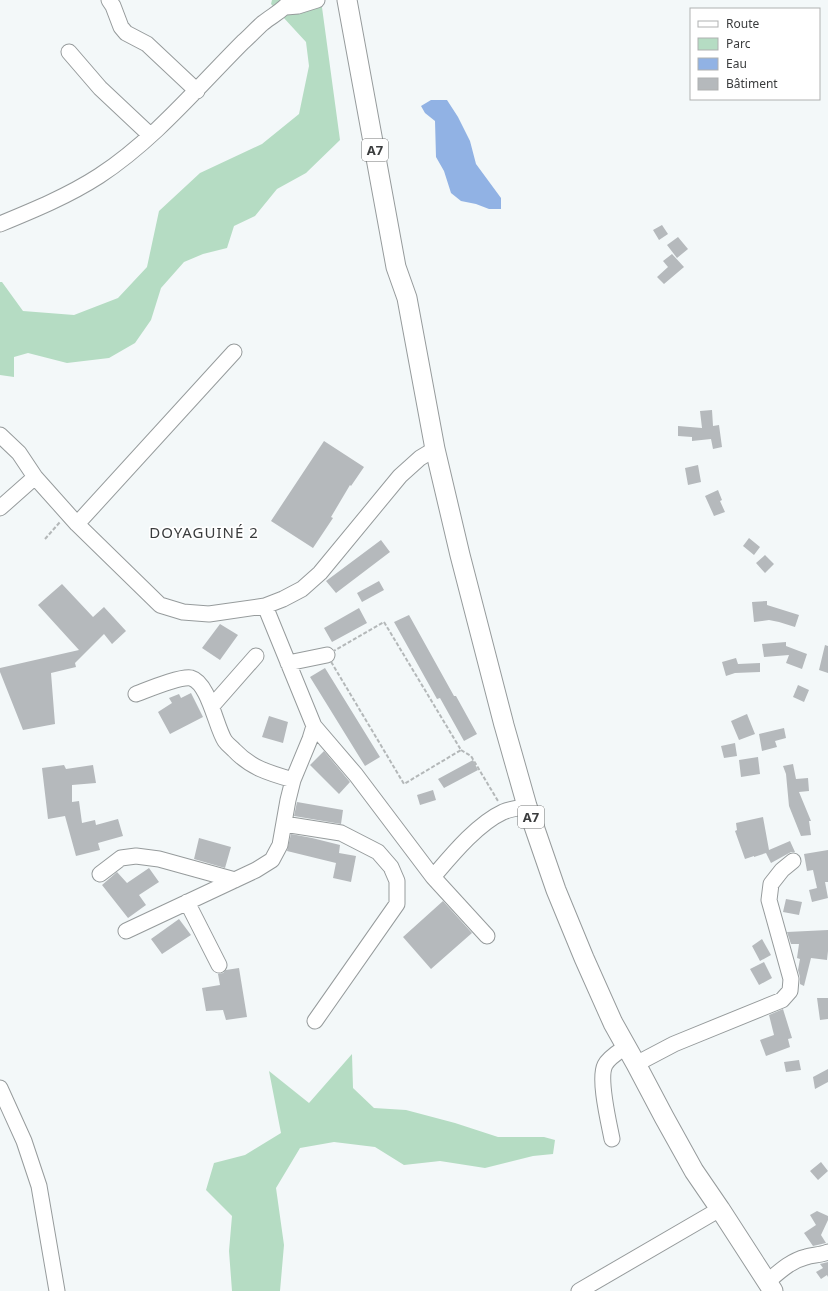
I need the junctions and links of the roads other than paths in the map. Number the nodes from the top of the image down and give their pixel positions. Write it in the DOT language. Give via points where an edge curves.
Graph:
graph roads {
  1 [pos="108,0"];
  2 [pos="317,0"];
  3 [pos="347,0"];
  4 [pos="356,0"];
  5 [pos="289,3"];
  6 [pos="69,52"];
  7 [pos="197,91"];
  8 [pos="150,136"];
  9 [pos="0,224"];
  10 [pos="407,298"];
  11 [pos="234,352"];
  12 [pos="0,435"];
  13 [pos="435,450"];
  14 [pos="35,477"];
  15 [pos="0,508"];
  16 [pos="72,519"];
  17 [pos="264,606"];
  18 [pos="327,655"];
  19 [pos="256,656"];
  20 [pos="288,663"];
  21 [pos="136,694"];
  22 [pos="212,706"];
  23 [pos="314,726"];
  24 [pos="293,780"];
  25 [pos="527,806"];
  26 [pos="284,824"];
  27 [pos="793,861"];
  28 [pos="100,874"];
  29 [pos="433,877"];
  30 [pos="235,880"];
  31 [pos="187,902"];
  32 [pos="126,931"];
  33 [pos="487,936"];
  34 [pos="220,965"];
  35 [pos="316,1021"];
  36 [pos="627,1046"];
  37 [pos="636,1064"];
  38 [pos="0,1088"];
  39 [pos="612,1140"];
  40 [pos="720,1209"];
  41 [pos="828,1252"];
  42 [pos="770,1287"];
  43 [pos="57,1291"];
  44 [pos="579,1291"];
  1 -- 7 [label="street" via="126,33 147,44"];
  2 -- 5 [label="street" via="298,6"];
  3 -- 10 [label="main road, A7" via="396,267"];
  4 -- 10 [label="main road, A7" via="407,265"];
  5 -- 7 [label="street" via="263,23"];
  6 -- 8 [label="street" via="100,88"];
  7 -- 8 [label="street"];
  8 -- 9 [label="street" via="98,176 42,207"];
  10 -- 13 [label="main road, A7"];
  11 -- 16 [label="street"];
  12 -- 14 [label="street" via="19,453"];
  13 -- 17 [label="street" via="420,458 400,476 320,573 302,589"];
  13 -- 25 [label="main road, A7" via="469,592"];
  14 -- 15 [label="street"];
  14 -- 16 [label="street"];
  16 -- 17 [label="street" via="160,605 183,612 209,614"];
  17 -- 20 [label="street"];
  18 -- 20 [label="street"];
  19 -- 22 [label="street"];
  20 -- 23 [label="street"];
  21 -- 22 [label="street" via="176,680 191,678 200,684"];
  22 -- 24 [label="street" via="225,741 243,760 264,772"];
  23 -- 24 [label="street"];
  23 -- 29 [label="street" via="356,775"];
  24 -- 26 [label="street"];
  25 -- 29 [label="street" via="504,811 490,820 463,843"];
  25 -- 36 [label="main road, A7" via="570,924 613,1023"];
  26 -- 30 [label="street" via="280,845 272,860"];
  26 -- 35 [label="street" via="341,833 378,852 391,867 397,881 397,904"];
  27 -- 37 [label="street" via="771,884 769,900 791,979 790,991 782,1000 674,1044"];
  28 -- 30 [label="street" via="121,858 136,856 159,859"];
  29 -- 33 [label="street"];
  30 -- 31 [label="street"];
  31 -- 32 [label="street"];
  31 -- 34 [label="street"];
  36 -- 37 [label="main road, A7"];
  36 -- 39 [label="street" via="605,1065 603,1078"];
  37 -- 40 [label="main road, A7" via="694,1171"];
  38 -- 43 [label="street" via="24,1140 39,1186"];
  40 -- 42 [label="main road, A7"];
  40 -- 44 [label="street"];
  41 -- 42 [label="street" via="806,1257 786,1266"];
}
